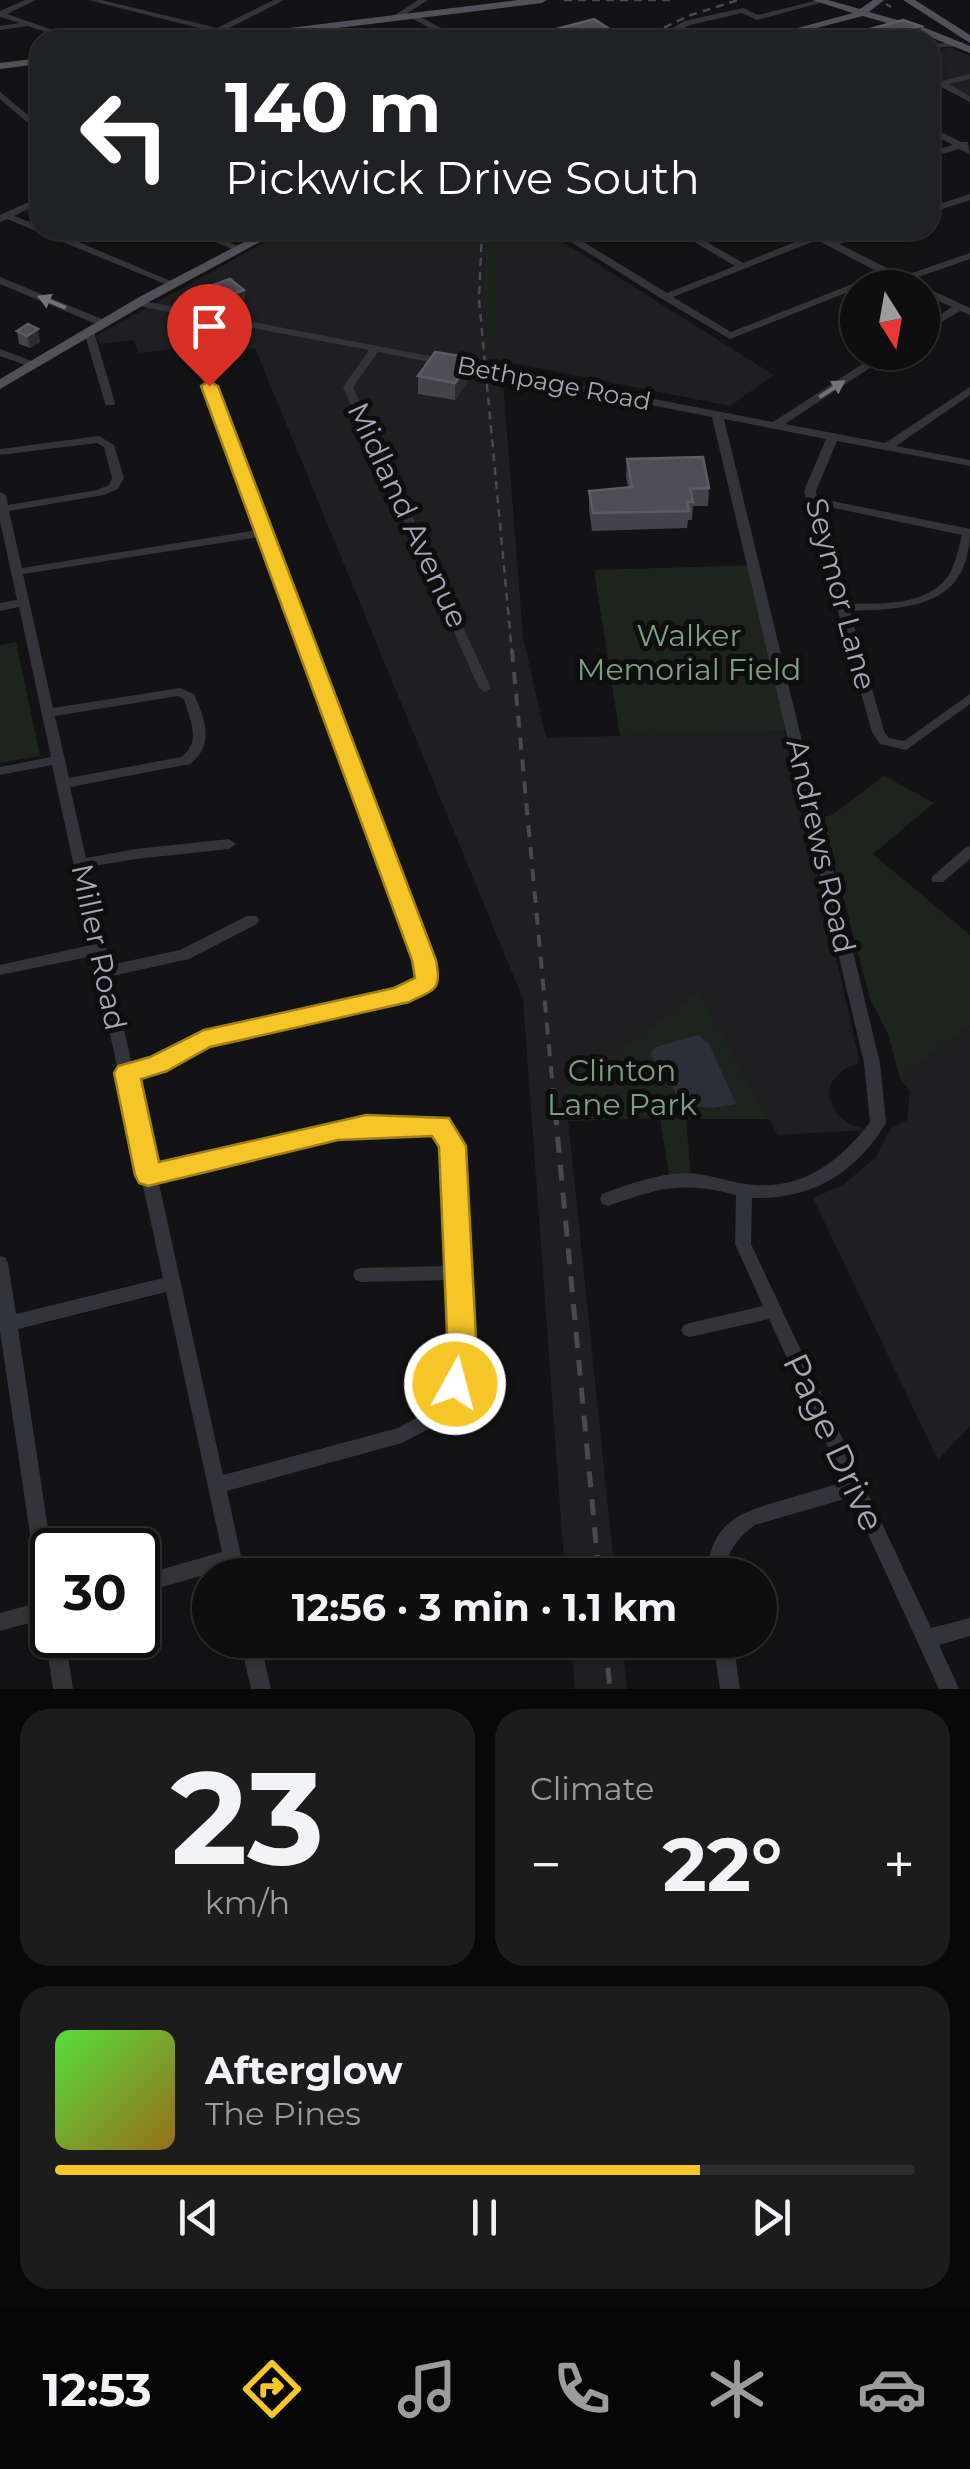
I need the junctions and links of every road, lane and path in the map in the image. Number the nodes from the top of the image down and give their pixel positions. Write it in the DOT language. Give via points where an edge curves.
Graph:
graph roads {
  1 [pos="32,0"];
  2 [pos="92,0"];
  3 [pos="250,0"];
  4 [pos="402,0"];
  5 [pos="542,0"];
  6 [pos="839,0"];
  7 [pos="820,1"];
  8 [pos="914,1"];
  9 [pos="275,2"];
  10 [pos="421,2"];
  11 [pos="871,6"];
  12 [pos="0,14"];
  13 [pos="414,16"];
  14 [pos="394,18"];
  15 [pos="30,24"];
  16 [pos="0,28"];
  17 [pos="48,30"];
  18 [pos="199,30"];
  19 [pos="226,30"];
  20 [pos="324,30"];
  21 [pos="440,30"];
  22 [pos="566,30"];
  23 [pos="606,30"];
  24 [pos="676,30"];
  25 [pos="791,30"];
  26 [pos="928,30"];
  27 [pos="937,30"];
  28 [pos="940,31"];
  29 [pos="940,35"];
  30 [pos="947,38"];
  31 [pos="940,40"];
  32 [pos="967,41"];
  33 [pos="940,43"];
  34 [pos="30,62"];
  35 [pos="0,66"];
  36 [pos="970,76"];
  37 [pos="942,84"];
  38 [pos="0,94"];
  39 [pos="970,98"];
  40 [pos="30,121"];
  41 [pos="940,133"];
  42 [pos="965,144"];
  43 [pos="970,151"];
  44 [pos="940,152"];
  45 [pos="970,197"];
  46 [pos="30,205"];
  47 [pos="940,207"];
  48 [pos="4,217"];
  49 [pos="30,226"];
  50 [pos="65,240"];
  51 [pos="219,240"];
  52 [pos="256,240"];
  53 [pos="573,240"];
  54 [pos="697,240"];
  55 [pos="809,240"];
  56 [pos="823,240"];
  57 [pos="842,240"];
  58 [pos="830,244"];
  59 [pos="240,248"];
  60 [pos="970,256"];
  61 [pos="742,266"];
  62 [pos="882,270"];
  63 [pos="930,270"];
  64 [pos="0,280"];
  65 [pos="173,284"];
  66 [pos="840,292"];
  67 [pos="665,296"];
  68 [pos="940,298"];
  69 [pos="138,303"];
  70 [pos="965,310"];
  71 [pos="182,311"];
  72 [pos="940,322"];
  73 [pos="105,324"];
  74 [pos="89,332"];
  75 [pos="376,348"];
  76 [pos="0,352"];
  77 [pos="33,365"];
  78 [pos="861,370"];
  79 [pos="0,385"];
  80 [pos="970,390"];
  81 [pos="110,403"];
  82 [pos="717,414"];
  83 [pos="776,425"];
  84 [pos="833,436"];
  85 [pos="887,447"];
  86 [pos="0,452"];
  87 [pos="970,463"];
  88 [pos="813,500"];
  89 [pos="2,502"];
  90 [pos="264,533"];
  91 [pos="970,533"];
  92 [pos="16,572"];
  93 [pos="23,603"];
  94 [pos="0,607"];
  95 [pos="843,608"];
  96 [pos="486,688"];
  97 [pos="970,698"];
  98 [pos="48,714"];
  99 [pos="57,760"];
  100 [pos="0,770"];
  101 [pos="63,784"];
  102 [pos="229,844"];
  103 [pos="970,851"];
  104 [pos="80,864"];
  105 [pos="938,879"];
  106 [pos="252,920"];
  107 [pos="99,949"];
  108 [pos="0,970"];
  109 [pos="105,972"];
  110 [pos="126,1073"];
  111 [pos="148,1175"];
  112 [pos="744,1190"];
  113 [pos="608,1199"];
  114 [pos="0,1263"];
  115 [pos="457,1273"];
  116 [pos="360,1276"];
  117 [pos="172,1282"];
  118 [pos="772,1311"];
  119 [pos="4,1325"];
  120 [pos="690,1330"];
  121 [pos="218,1485"];
  122 [pos="856,1487"];
  123 [pos="38,1528"];
  124 [pos="232,1558"];
  125 [pos="720,1558"];
  126 [pos="192,1574"];
  127 [pos="160,1580"];
  128 [pos="30,1616"];
  129 [pos="0,1622"];
  130 [pos="970,1627"];
  131 [pos="927,1639"];
  132 [pos="59,1658"];
  133 [pos="254,1658"];
  134 [pos="726,1658"];
  135 [pos="64,1689"];
  136 [pos="262,1689"];
  137 [pos="730,1689"];
  138 [pos="950,1689"];
  1 -- 12 [label="street"];
  2 -- 18 [label="street"];
  3 -- 9 [label="street"];
  4 -- 10 [label="street"];
  5 -- 13 [label="main road"];
  6 -- 11 [label="main road"];
  7 -- 11 [label="main road"];
  7 -- 24 [label="street" via="756,18 743,10"];
  8 -- 32 [label="main road"];
  9 -- 19 [label="street"];
  10 -- 14 [label="street"];
  11 -- 25 [label="main road"];
  11 -- 26 [label="main road"];
  11 -- 27 [label="main road"];
  12 -- 15 [label="street"];
  13 -- 14 [label="main road"];
  13 -- 21 [label="street"];
  14 -- 20 [label="main road"];
  15 -- 16 [label="street"];
  15 -- 17 [label="street"];
  22 -- 23 [label="street" via="595,23"];
  28 -- 32 [label="main road"];
  29 -- 30 [label="main road"];
  30 -- 31 [label="street"];
  30 -- 32 [label="main road"];
  32 -- 33 [label="street"];
  34 -- 35 [label="main road"];
  36 -- 37 [label="street"];
  37 -- 39 [label="street"];
  38 -- 40 [label="street"];
  41 -- 42 [label="street"];
  42 -- 43 [label="street"];
  42 -- 44 [label="street"];
  45 -- 47 [label="street"];
  46 -- 48 [label="street"];
  48 -- 49 [label="street"];
  50 -- 65 [label="street"];
  51 -- 59 [label="street"];
  52 -- 59 [label="main road"];
  53 -- 67 [label="street"];
  54 -- 61 [label="street"];
  55 -- 61 [label="street"];
  56 -- 58 [label="street"];
  57 -- 58 [label="street"];
  58 -- 62 [label="street"];
  59 -- 65 [label="main road"];
  60 -- 63 [label="street"];
  61 -- 67 [label="street"];
  73 -- 64 [label="street, one-way"];
  65 -- 69 [label="main road"];
  66 -- 67 [label="street" via="730,336"];
  68 -- 70 [label="street"];
  69 -- 71 [label="street, Bethpage Road"];
  69 -- 73 [label="main road"];
  70 -- 72 [label="street"];
  71 -- 75 [label="street, Bethpage Road"];
  71 -- 90 [label="street"];
  73 -- 74 [label="main road"];
  74 -- 77 [label="main road"];
  74 -- 81 [label="street"];
  75 -- 82 [label="street, Bethpage Road"];
  75 -- 96 [label="street, Midland Avenue" via="348,387"];
  76 -- 77 [label="street"];
  77 -- 79 [label="main road"];
  83 -- 78 [label="street, one-way"];
  80 -- 85 [label="street"];
  82 -- 83 [label="street, Bethpage Road"];
  82 -- 112 [label="street, Andrews Road" via="869,1048 878,1123 857,1154 822,1180 784,1191"];
  83 -- 84 [label="street, Bethpage Road"];
  84 -- 85 [label="street, Bethpage Road"];
  84 -- 88 [label="street, Seymor Lane" via="810,491"];
  85 -- 87 [label="street, Bethpage Road"];
  86 -- 89 [label="street" via="99,440 109,445 118,478 100,494"];
  88 -- 91 [label="street"];
  88 -- 95 [label="street, Seymor Lane"];
  89 -- 92 [label="street, Miller Road"];
  90 -- 92 [label="street"];
  90 -- 110 [label="street" via="428,982 400,996 204,1039"];
  91 -- 95 [label="street" via="953,577 927,598"];
  92 -- 93 [label="street, Miller Road"];
  93 -- 94 [label="street"];
  93 -- 98 [label="street, Miller Road"];
  95 -- 97 [label="street, Seymor Lane" via="876,728 886,741 915,741"];
  98 -- 99 [label="street, Miller Road"];
  98 -- 101 [label="street" via="180,692 190,697 202,741 186,760"];
  99 -- 100 [label="street"];
  99 -- 101 [label="street, Miller Road"];
  101 -- 104 [label="street, Miller Road"];
  102 -- 104 [label="street"];
  103 -- 105 [label="street"];
  104 -- 107 [label="street, Miller Road"];
  106 -- 109 [label="street" via="184,956"];
  107 -- 108 [label="street"];
  107 -- 109 [label="street, Miller Road"];
  109 -- 110 [label="street, Miller Road"];
  110 -- 111 [label="street, Miller Road"];
  111 -- 115 [label="street" via="338,1130 440,1125 452,1146"];
  111 -- 117 [label="street, Miller Road"];
  112 -- 113 [label="street" via="676,1180"];
  112 -- 118 [label="street, Page Drive" via="741,1235"];
  114 -- 119 [label="street"];
  115 -- 116 [label="street"];
  115 -- 121 [label="street" via="462,1357 448,1410 402,1435"];
  117 -- 119 [label="street"];
  117 -- 121 [label="street, Miller Road"];
  118 -- 120 [label="street"];
  118 -- 122 [label="street, Page Drive"];
  119 -- 123 [label="street"];
  121 -- 124 [label="street, Miller Road"];
  122 -- 125 [label="street" via="750,1518 725,1539"];
  122 -- 131 [label="street, Page Drive"];
  126 -- 127 [label="street"];
  128 -- 129 [label="street"];
  130 -- 131 [label="street"];
  131 -- 138 [label="street, Page Drive"];
  132 -- 135 [label="street"];
  133 -- 136 [label="street"];
  134 -- 137 [label="street"];
}
